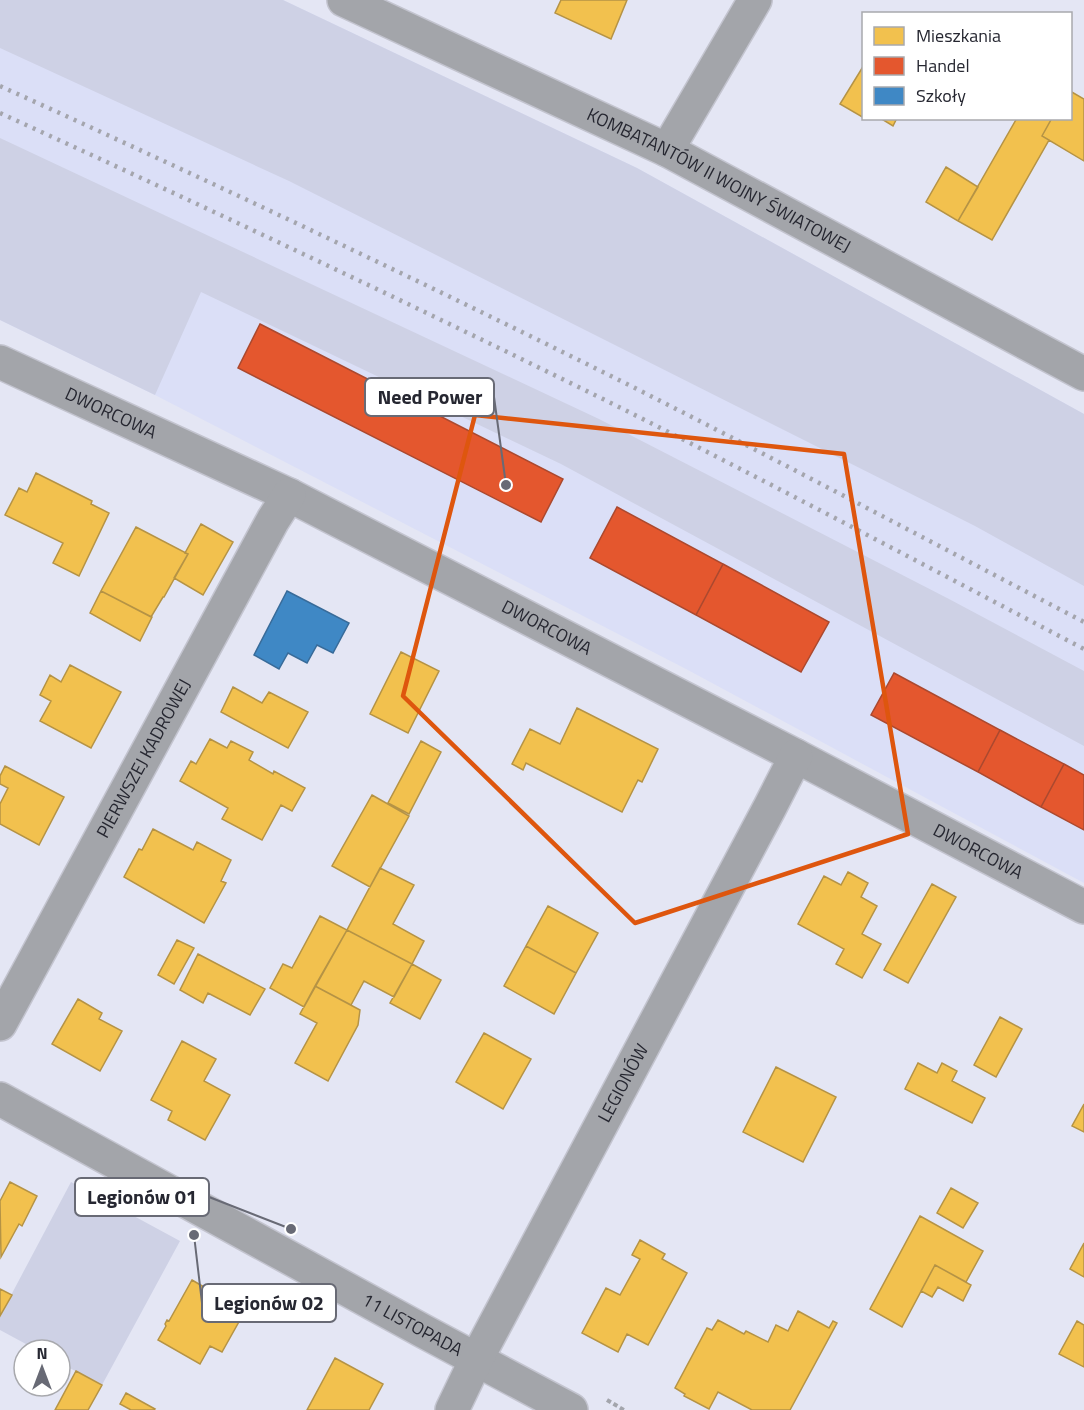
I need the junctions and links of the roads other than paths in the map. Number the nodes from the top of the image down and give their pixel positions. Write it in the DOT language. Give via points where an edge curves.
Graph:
graph roads {
  1 [pos="344,0"];
  2 [pos="754,0"];
  3 [pos="667,150"];
  4 [pos="0,362"];
  5 [pos="1084,374"];
  6 [pos="289,495"];
  7 [pos="796,756"];
  8 [pos="1084,907"];
  9 [pos="0,1024"];
  10 [pos="0,1099"];
  11 [pos="476,1360"];
  12 [pos="452,1410"];
  13 [pos="572,1410"];
  1 -- 3 [label="street, KOMBATANTÓW II WOJNY ŚWIATOWEJ"];
  2 -- 3 [label="street"];
  3 -- 5 [label="street, KOMBATANTÓW II WOJNY ŚWIATOWEJ"];
  4 -- 6 [label="street, DWORCOWA"];
  6 -- 7 [label="street, DWORCOWA"];
  6 -- 9 [label="street, PIERWSZEJ KADROWEJ"];
  7 -- 8 [label="street, DWORCOWA"];
  7 -- 11 [label="street, LEGIONÓW"];
  10 -- 11 [label="street, 11 LISTOPADA"];
  11 -- 12 [label="street, LEGIONÓW"];
  11 -- 13 [label="street, 11 LISTOPADA"];
}
